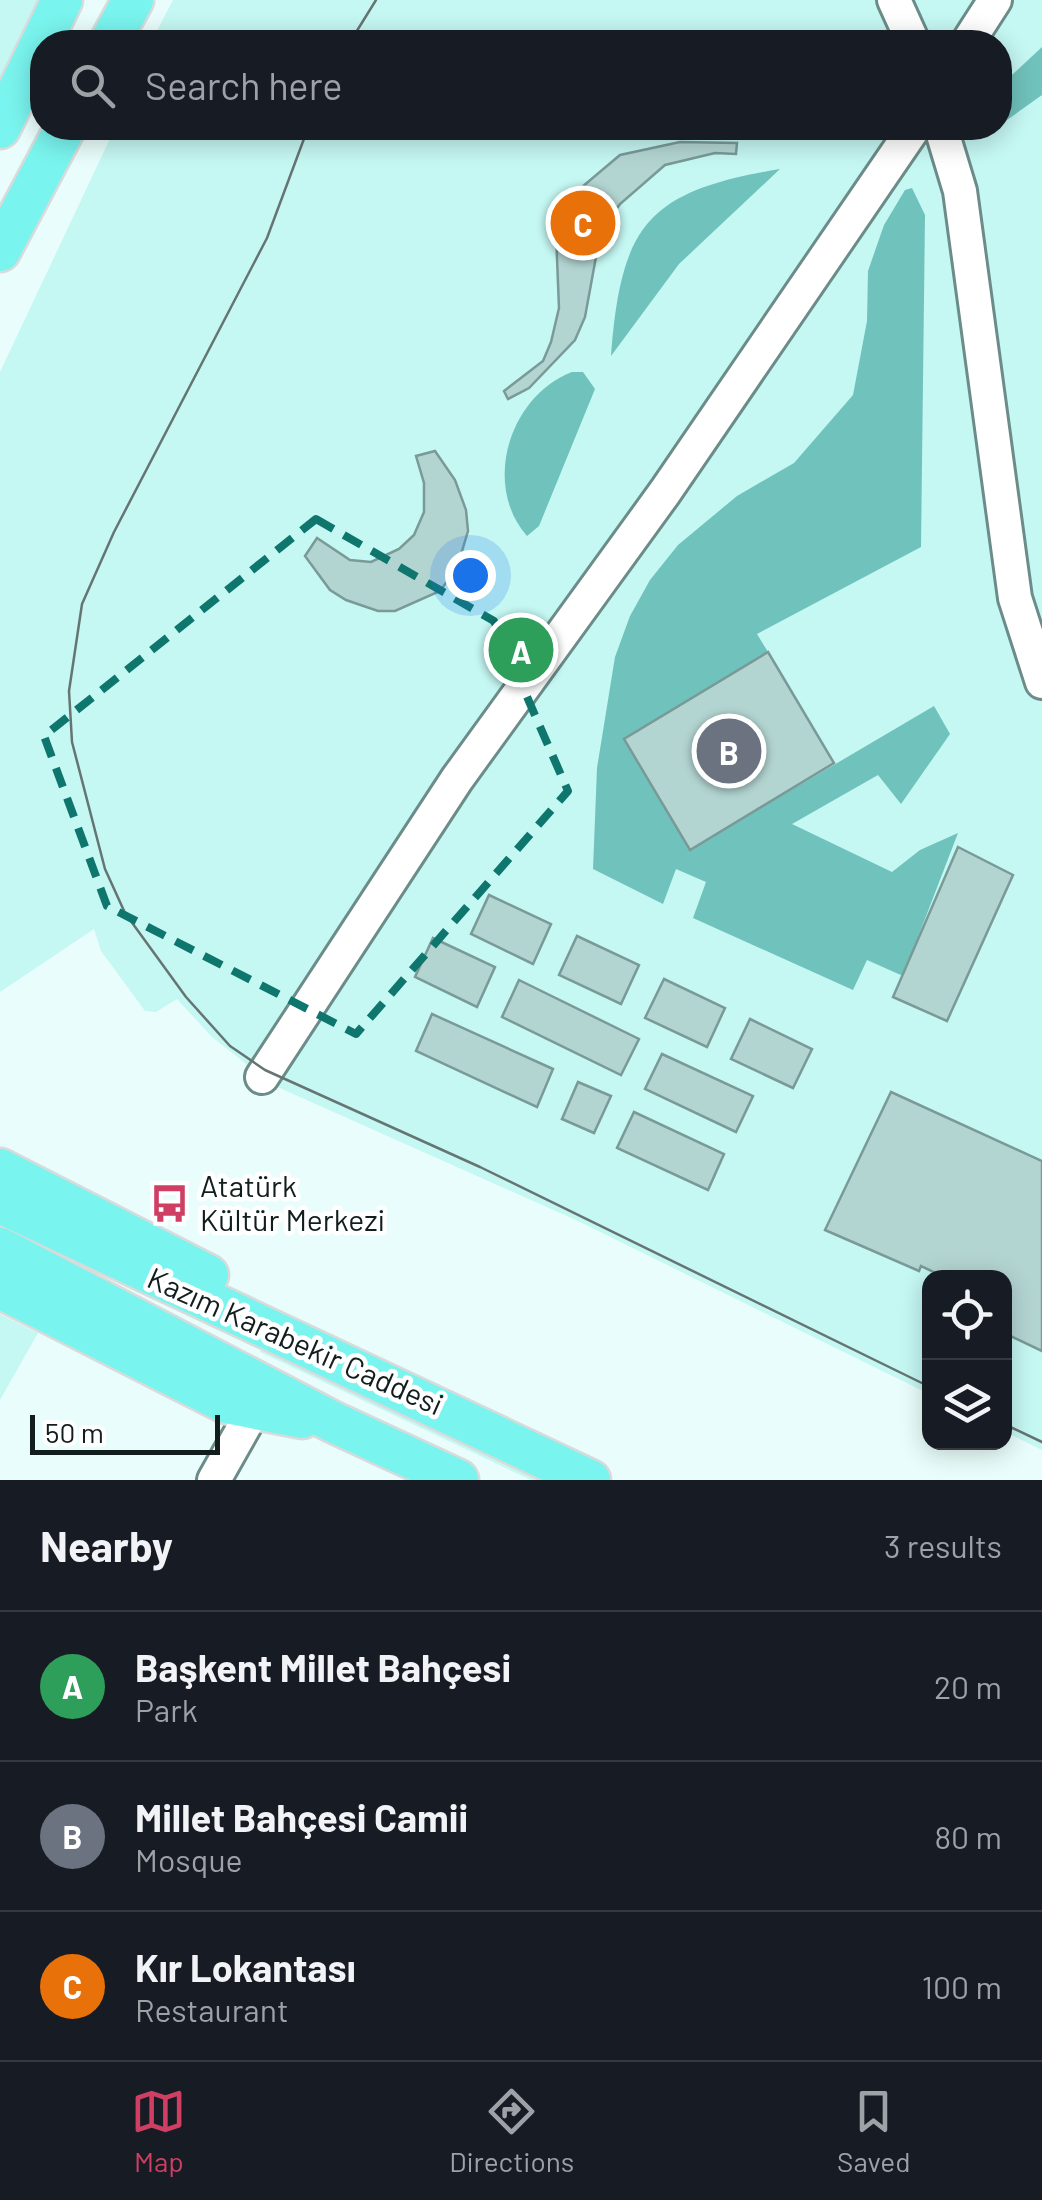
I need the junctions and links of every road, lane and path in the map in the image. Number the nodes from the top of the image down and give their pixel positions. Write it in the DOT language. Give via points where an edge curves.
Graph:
graph roads {
  1 [pos="62,0"];
  2 [pos="133,0"];
  3 [pos="894,0"];
  4 [pos="995,0"];
  5 [pos="47,30"];
  6 [pos="117,30"];
  7 [pos="907,30"];
  8 [pos="976,30"];
  9 [pos="30,66"];
  10 [pos="0,128"];
  11 [pos="59,140"];
  12 [pos="906,140"];
  13 [pos="945,140"];
  14 [pos="4,247"];
  15 [pos="1042,682"];
  16 [pos="262,1076"];
  17 [pos="0,1170"];
  18 [pos="0,1203"];
  19 [pos="0,1248"];
  20 [pos="0,1288"];
  21 [pos="253,1411"];
  22 [pos="333,1422"];
  23 [pos="492,1430"];
  24 [pos="214,1480"];
  25 [pos="458,1480"];
  26 [pos="590,1480"];
  1 -- 5 [label="main road"];
  2 -- 6 [label="main road"];
  3 -- 7 [label="street"];
  4 -- 8 [label="street"];
  9 -- 10 [label="main road"];
  11 -- 14 [label="main road"];
  12 -- 16 [label="street" via="688,459 457,779"];
  13 -- 15 [label="street" via="960,191 1015,598"];
  17 -- 23 [label="main road" via="256,1298"];
  18 -- 23 [label="main road, Kazım Karabekir Caddesi"];
  19 -- 22 [label="main road, Kazım Karabekir Caddesi"];
  20 -- 21 [label="main road"];
  21 -- 22 [label="main road"];
  21 -- 24 [label="street"];
  22 -- 25 [label="main road, Kazım Karabekir Caddesi"];
  23 -- 26 [label="main road, Kazım Karabekir Caddesi"];
}
